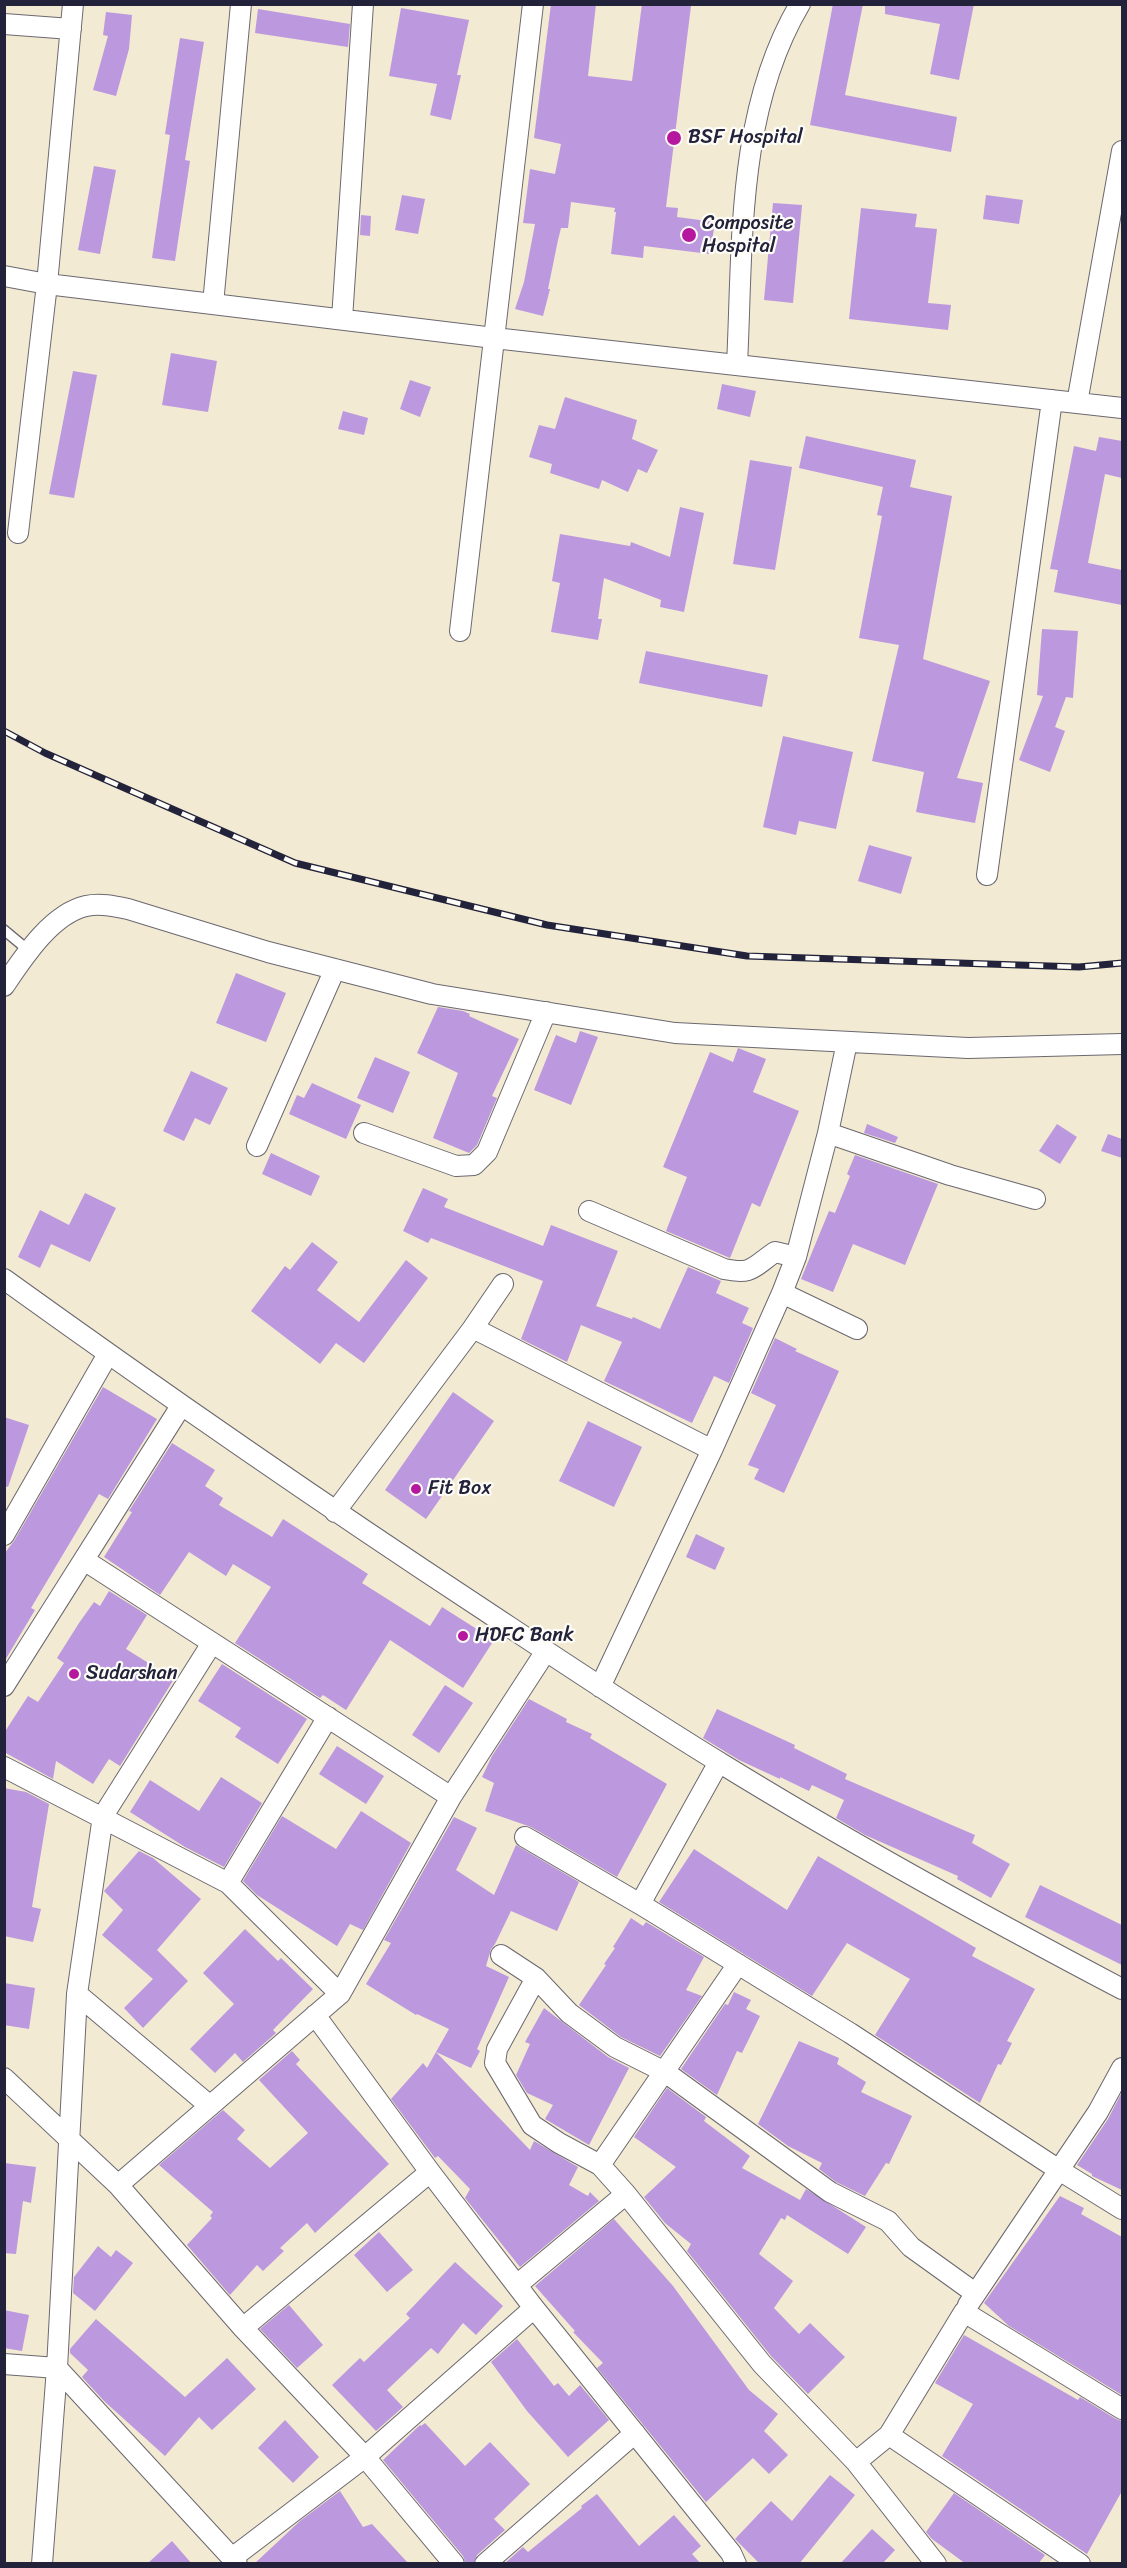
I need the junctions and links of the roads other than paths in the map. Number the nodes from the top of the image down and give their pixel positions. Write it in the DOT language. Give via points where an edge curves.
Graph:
graph roads {
  1 [pos="73,4"];
  2 [pos="241,4"];
  3 [pos="363,4"];
  4 [pos="533,4"];
  5 [pos="800,4"];
  6 [pos="4,24"];
  7 [pos="71,29"];
  8 [pos="1122,151"];
  9 [pos="1119,188"];
  10 [pos="4,276"];
  11 [pos="47,284"];
  12 [pos="213,304"];
  13 [pos="342,319"];
  14 [pos="494,338"];
  15 [pos="737,365"];
  16 [pos="1052,400"];
  17 [pos="1077,403"];
  18 [pos="1122,408"];
  19 [pos="18,533"];
  20 [pos="460,631"];
  21 [pos="987,875"];
  22 [pos="4,930"];
  23 [pos="28,950"];
  24 [pos="335,969"];
  25 [pos="4,986"];
  26 [pos="546,1012"];
  27 [pos="847,1042"];
  28 [pos="1122,1044"];
  29 [pos="364,1133"];
  30 [pos="828,1133"];
  31 [pos="257,1146"];
  32 [pos="1035,1199"];
  33 [pos="589,1211"];
  34 [pos="796,1257"];
  35 [pos="4,1279"];
  36 [pos="503,1284"];
  37 [pos="782,1293"];
  38 [pos="473,1328"];
  39 [pos="857,1329"];
  40 [pos="108,1354"];
  41 [pos="181,1406"];
  42 [pos="712,1450"];
  43 [pos="335,1512"];
  44 [pos="4,1534"];
  45 [pos="84,1560"];
  46 [pos="212,1643"];
  47 [pos="546,1651"];
  48 [pos="4,1686"];
  49 [pos="600,1687"];
  50 [pos="328,1716"];
  51 [pos="719,1762"];
  52 [pos="4,1767"];
  53 [pos="451,1797"];
  54 [pos="103,1816"];
  55 [pos="525,1837"];
  56 [pos="228,1883"];
  57 [pos="640,1904"];
  58 [pos="501,1955"];
  59 [pos="738,1964"];
  60 [pos="536,1978"];
  61 [pos="1122,1989"];
  62 [pos="78,1994"];
  63 [pos="340,1994"];
  64 [pos="315,2015"];
  65 [pos="1122,2068"];
  66 [pos="665,2072"];
  67 [pos="4,2078"];
  68 [pos="210,2106"];
  69 [pos="71,2141"];
  70 [pos="600,2165"];
  71 [pos="1059,2170"];
  72 [pos="430,2172"];
  73 [pos="118,2184"];
  74 [pos="626,2194"];
  75 [pos="1122,2209"];
  76 [pos="517,2285"];
  77 [pos="975,2293"];
  78 [pos="534,2308"];
  79 [pos="964,2312"];
  80 [pos="243,2328"];
  81 [pos="4,2364"];
  82 [pos="57,2368"];
  83 [pos="1122,2409"];
  84 [pos="635,2433"];
  85 [pos="889,2435"];
  86 [pos="365,2457"];
  87 [pos="856,2462"];
  88 [pos="234,2561"];
  89 [pos="42,2564"];
  90 [pos="454,2564"];
  91 [pos="486,2564"];
  92 [pos="736,2564"];
  93 [pos="936,2564"];
  94 [pos="1080,2564"];
  1 -- 7 [label="street"];
  2 -- 12 [label="street"];
  3 -- 13 [label="street"];
  4 -- 14 [label="street"];
  5 -- 15 [label="street" via="772,64 748,163"];
  6 -- 7 [label="street"];
  7 -- 11 [label="street"];
  8 -- 9 [label="street"];
  9 -- 17 [label="street"];
  10 -- 11 [label="street"];
  11 -- 12 [label="street"];
  11 -- 19 [label="street"];
  12 -- 13 [label="street"];
  13 -- 14 [label="street"];
  14 -- 15 [label="street"];
  14 -- 20 [label="street"];
  15 -- 16 [label="street"];
  16 -- 17 [label="street"];
  16 -- 21 [label="street"];
  17 -- 18 [label="street"];
  22 -- 23 [label="lane"];
  23 -- 24 [label="street" via="68,914 85,906 104,905"];
  23 -- 25 [label="street"];
  24 -- 26 [label="street" via="432,994"];
  24 -- 31 [label="street"];
  26 -- 27 [label="street" via="675,1033"];
  26 -- 29 [label="street" via="487,1152 474,1165 456,1166"];
  27 -- 28 [label="street" via="968,1048"];
  27 -- 30 [label="street"];
  30 -- 32 [label="street"];
  30 -- 34 [label="street"];
  33 -- 34 [label="street" via="724,1269 742,1273 753,1270 775,1252"];
  34 -- 37 [label="street"];
  35 -- 40 [label="street"];
  36 -- 38 [label="street"];
  37 -- 39 [label="street"];
  37 -- 42 [label="street"];
  38 -- 42 [label="street"];
  38 -- 43 [label="street"];
  40 -- 41 [label="street"];
  40 -- 44 [label="street"];
  41 -- 43 [label="street"];
  41 -- 45 [label="street"];
  42 -- 49 [label="street"];
  43 -- 47 [label="street"];
  45 -- 46 [label="street"];
  45 -- 48 [label="street"];
  46 -- 50 [label="street"];
  46 -- 54 [label="street"];
  47 -- 49 [label="street"];
  47 -- 53 [label="street"];
  49 -- 51 [label="street"];
  50 -- 53 [label="street"];
  50 -- 56 [label="street"];
  51 -- 57 [label="street"];
  51 -- 61 [label="street" via="1023,1937"];
  52 -- 54 [label="street"];
  53 -- 63 [label="street"];
  54 -- 56 [label="street"];
  54 -- 62 [label="street"];
  55 -- 57 [label="street"];
  56 -- 63 [label="street"];
  57 -- 59 [label="street"];
  58 -- 60 [label="street"];
  59 -- 66 [label="street"];
  59 -- 71 [label="street" via="850,2032"];
  60 -- 66 [label="street" via="569,2013 615,2047"];
  60 -- 70 [label="street" via="497,2049 495,2062 532,2125"];
  62 -- 68 [label="street"];
  62 -- 69 [label="street"];
  63 -- 64 [label="street"];
  64 -- 68 [label="street"];
  64 -- 72 [label="street"];
  65 -- 71 [label="street"];
  66 -- 70 [label="street"];
  66 -- 77 [label="street" via="830,2192 888,2221 911,2247"];
  67 -- 69 [label="street"];
  68 -- 73 [label="street"];
  69 -- 73 [label="street"];
  69 -- 82 [label="street"];
  70 -- 74 [label="street"];
  71 -- 75 [label="street"];
  71 -- 77 [label="street"];
  72 -- 76 [label="street"];
  72 -- 80 [label="street"];
  73 -- 80 [label="street"];
  74 -- 76 [label="street"];
  74 -- 87 [label="street" via="762,2364"];
  76 -- 78 [label="street"];
  77 -- 79 [label="street"];
  78 -- 84 [label="street"];
  78 -- 86 [label="street"];
  79 -- 83 [label="street"];
  79 -- 85 [label="street"];
  80 -- 86 [label="street"];
  81 -- 82 [label="street"];
  82 -- 88 [label="street"];
  82 -- 89 [label="street"];
  84 -- 91 [label="street"];
  84 -- 92 [label="street"];
  85 -- 87 [label="street"];
  85 -- 94 [label="street"];
  86 -- 88 [label="street"];
  86 -- 90 [label="street"];
  87 -- 93 [label="street"];
}
